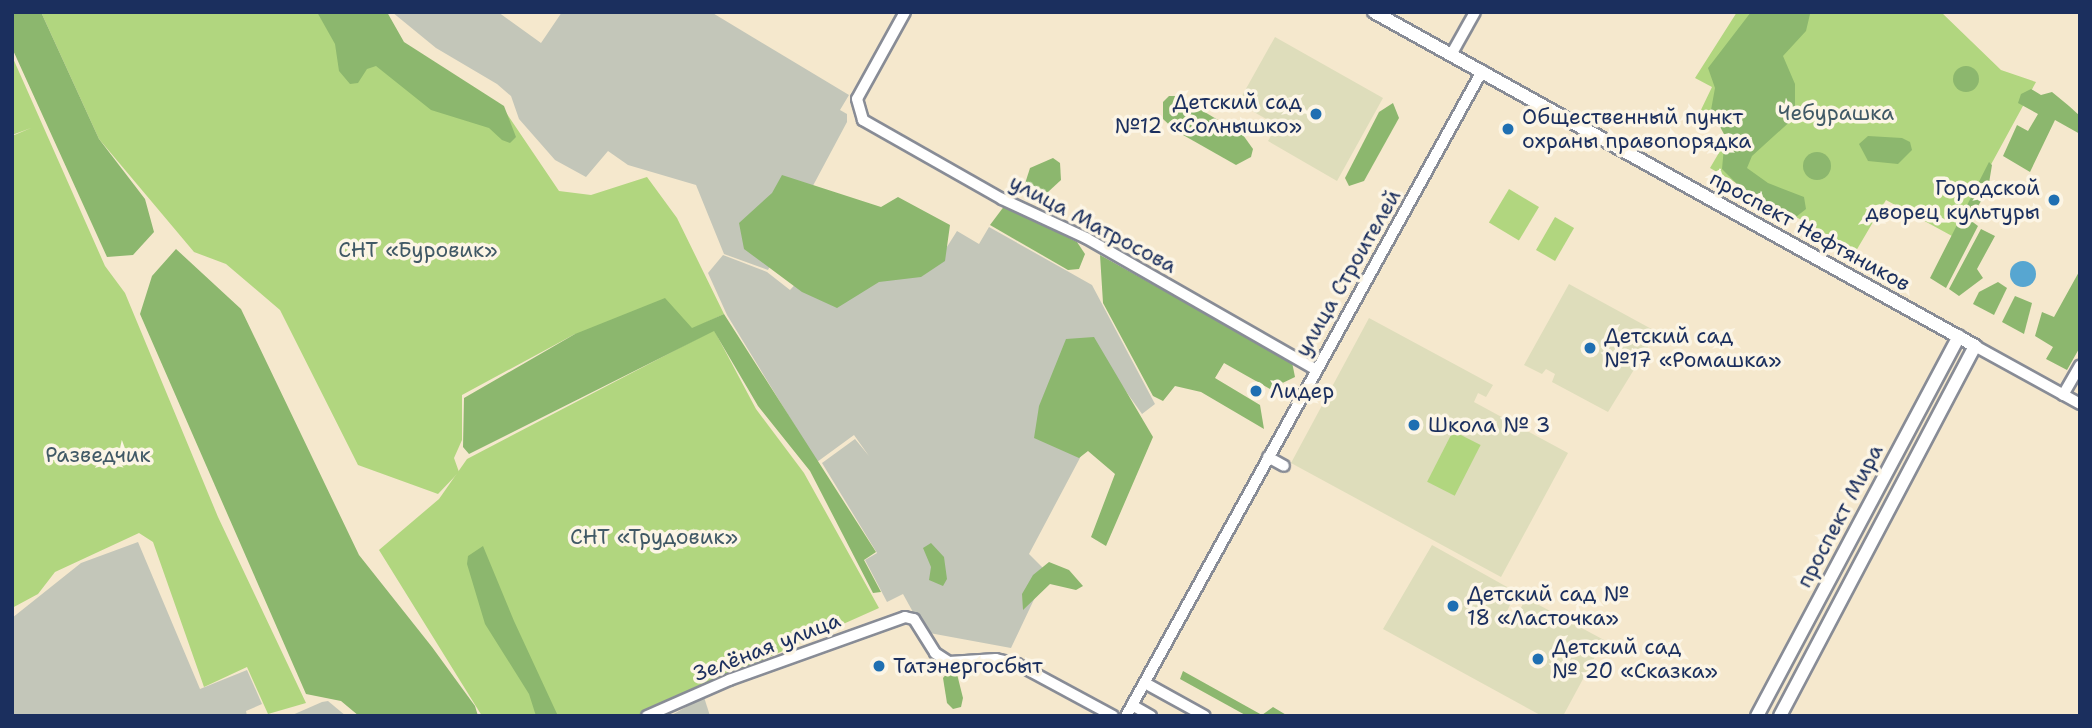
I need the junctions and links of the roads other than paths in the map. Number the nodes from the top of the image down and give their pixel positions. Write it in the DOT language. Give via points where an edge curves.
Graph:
graph roads {
  1 [pos="905,12"];
  2 [pos="1374,12"];
  3 [pos="1475,12"];
  4 [pos="1451,55"];
  5 [pos="1482,71"];
  6 [pos="1959,335"];
  7 [pos="1975,346"];
  8 [pos="2080,365"];
  9 [pos="1315,369"];
  10 [pos="2063,395"];
  11 [pos="2080,404"];
  12 [pos="1268,457"];
  13 [pos="1284,467"];
  14 [pos="1855,529"];
  15 [pos="1873,539"];
  16 [pos="1145,683"];
  17 [pos="1132,705"];
  18 [pos="647,716"];
  19 [pos="1113,716"];
  20 [pos="1126,716"];
  21 [pos="1151,716"];
  22 [pos="1205,716"];
  23 [pos="1757,716"];
  24 [pos="1780,716"];
  1 -- 9 [label="street, улица Матросова" via="857,99 856,109 863,120"];
  2 -- 4 [label="main road, проспект Нефтяников"];
  3 -- 4 [label="street"];
  4 -- 5 [label="main road, проспект Нефтяников"];
  5 -- 6 [label="main road, проспект Нефтяников"];
  5 -- 9 [label="street, улица Строителей"];
  6 -- 7 [label="main road, проспект Нефтяников"];
  6 -- 14 [label="main road, проспект Мира"];
  7 -- 10 [label="street, проспект Нефтяников"];
  7 -- 15 [label="main road, проспект Мира"];
  8 -- 10 [label="street"];
  9 -- 12 [label="street, улица Строителей"];
  10 -- 11 [label="street, проспект Нефтяников"];
  12 -- 13 [label="street"];
  12 -- 16 [label="street, улица Строителей"];
  14 -- 15 [label="main road" via="1866,530"];
  14 -- 23 [label="main road, проспект Мира"];
  15 -- 24 [label="main road, проспект Мира"];
  16 -- 17 [label="street, улица Строителей"];
  16 -- 22 [label="street"];
  17 -- 20 [label="street, улица Строителей"];
  17 -- 21 [label="street"];
  18 -- 19 [label="street, Зелёная улица" via="729,680 901,617 914,620 935,653 949,662 996,659 1017,664"];
}
